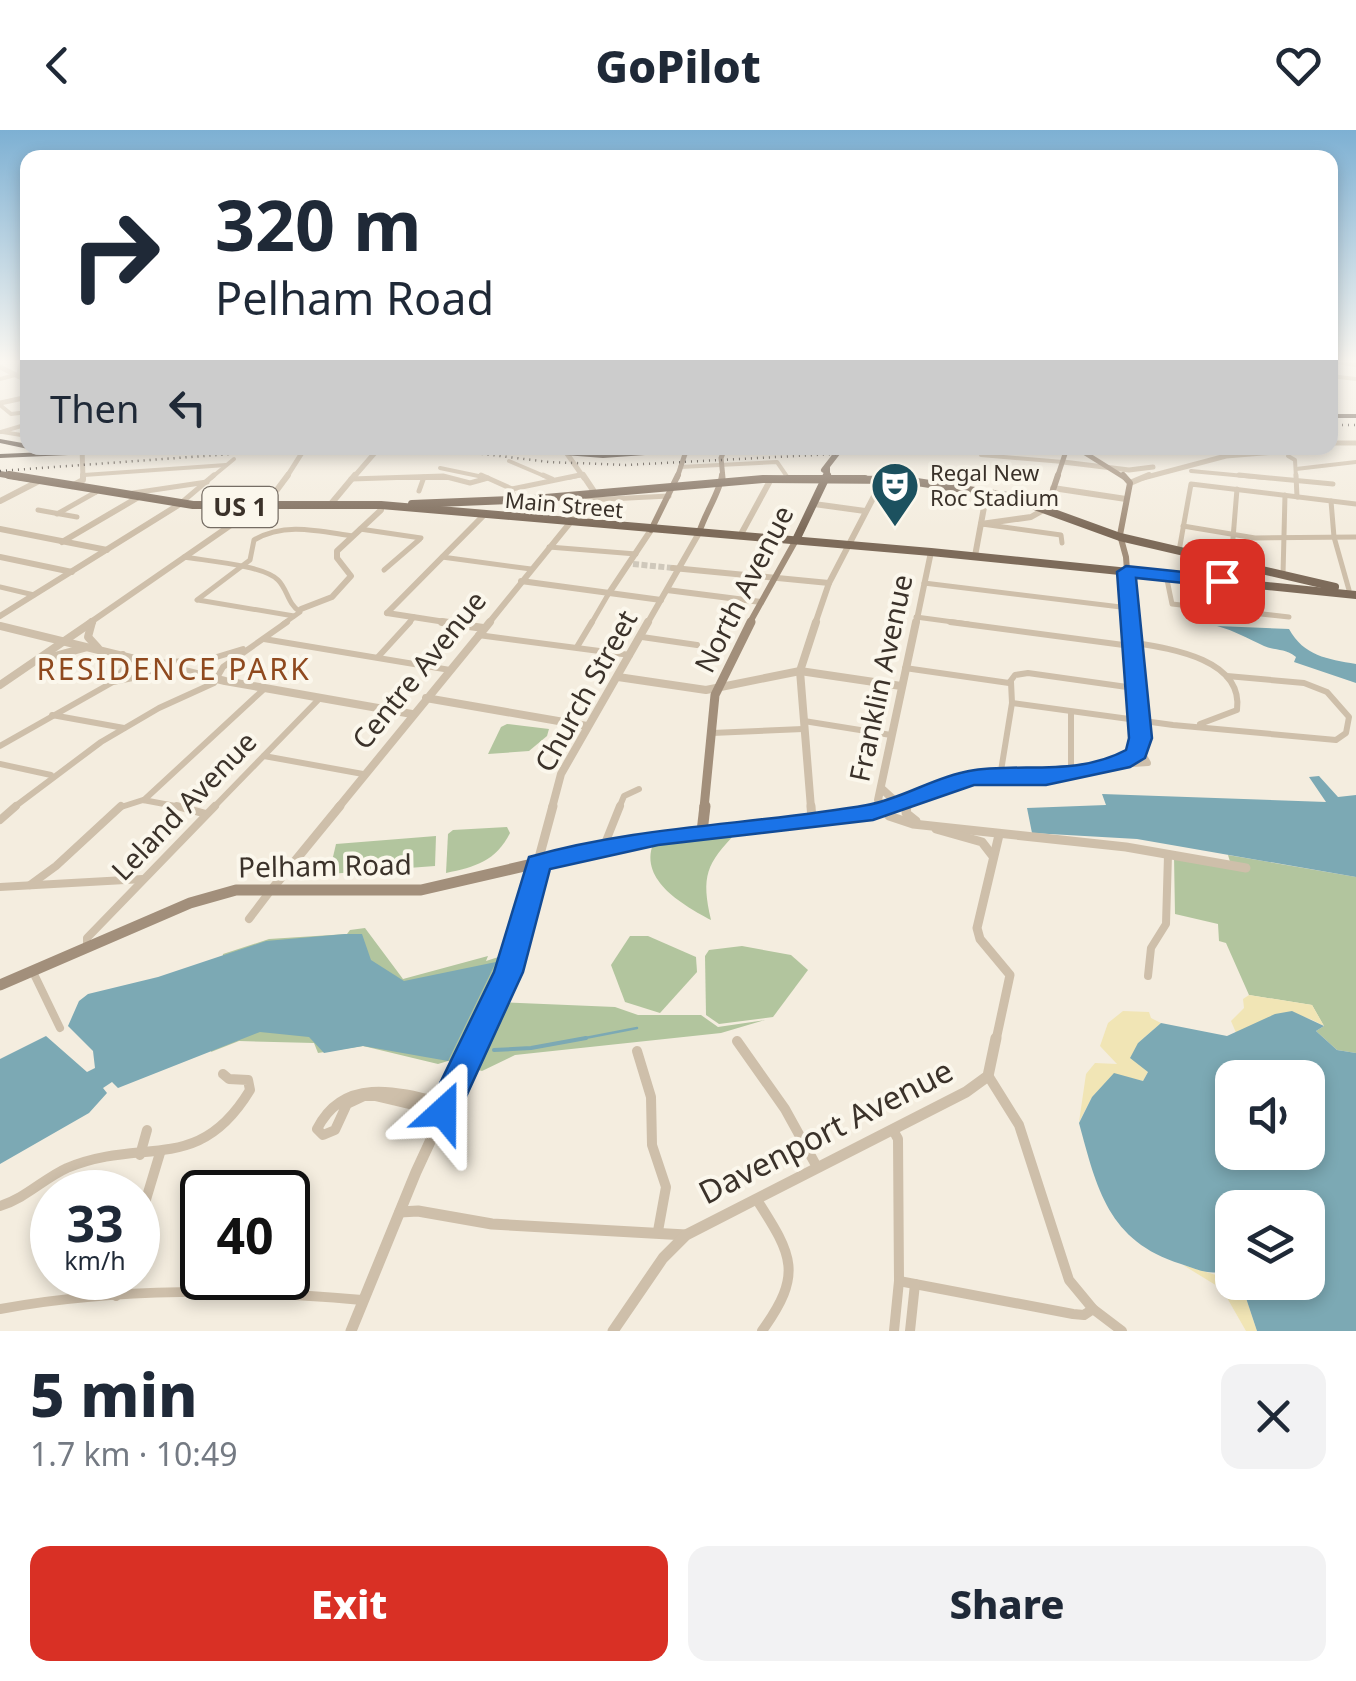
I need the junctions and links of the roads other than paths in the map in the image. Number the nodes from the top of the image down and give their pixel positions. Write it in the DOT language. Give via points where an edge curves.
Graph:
graph roads {
  1 [pos="82,455"];
  2 [pos="304,455"];
  3 [pos="372,455"];
  4 [pos="569,455"];
  5 [pos="590,455"];
  6 [pos="617,455"];
  7 [pos="723,455"];
  8 [pos="836,455"];
  9 [pos="982,455"];
  10 [pos="1065,455"];
  11 [pos="1089,455"];
  12 [pos="1198,455"];
  13 [pos="1241,455"];
  14 [pos="1292,455"];
  15 [pos="684,457"];
  16 [pos="234,459"];
  17 [pos="509,461"];
  18 [pos="1063,462"];
  19 [pos="1356,462"];
  20 [pos="755,463"];
  21 [pos="721,464"];
  22 [pos="226,465"];
  23 [pos="440,468"];
  24 [pos="827,468"];
  25 [pos="1112,468"];
  26 [pos="1296,468"];
  27 [pos="946,470"];
  28 [pos="1191,471"];
  29 [pos="0,474"];
  30 [pos="582,475"];
  31 [pos="424,477"];
  32 [pos="810,477"];
  33 [pos="83,478"];
  34 [pos="488,478"];
  35 [pos="788,478"];
  36 [pos="883,478"];
  37 [pos="350,479"];
  38 [pos="553,479"];
  39 [pos="767,479"];
  40 [pos="1296,480"];
  41 [pos="39,482"];
  42 [pos="207,482"];
  43 [pos="723,482"];
  44 [pos="1130,483"];
  45 [pos="937,484"];
  46 [pos="1332,484"];
  47 [pos="675,485"];
  48 [pos="66,487"];
  49 [pos="512,489"];
  50 [pos="1237,489"];
  51 [pos="419,490"];
  52 [pos="93,492"];
  53 [pos="986,492"];
  54 [pos="1285,495"];
  55 [pos="122,496"];
  56 [pos="590,496"];
  57 [pos="670,496"];
  58 [pos="1297,497"];
  59 [pos="136,498"];
  60 [pos="1050,498"];
  61 [pos="1126,499"];
  62 [pos="514,500"];
  63 [pos="0,501"];
  64 [pos="1331,501"];
  65 [pos="180,504"];
  66 [pos="814,504"];
  67 [pos="1356,504"];
  68 [pos="330,505"];
  69 [pos="381,505"];
  70 [pos="261,506"];
  71 [pos="420,507"];
  72 [pos="38,510"];
  73 [pos="865,511"];
  74 [pos="57,514"];
  75 [pos="484,516"];
  76 [pos="78,517"];
  77 [pos="568,523"];
  78 [pos="981,524"];
  79 [pos="1000,524"];
  80 [pos="1183,526"];
  81 [pos="360,528"];
  82 [pos="0,529"];
  83 [pos="651,530"];
  84 [pos="699,533"];
  85 [pos="1233,534"];
  86 [pos="352,536"];
  87 [pos="740,536"];
  88 [pos="1120,537"];
  89 [pos="1284,537"];
  90 [pos="1334,537"];
  91 [pos="1356,537"];
  92 [pos="796,540"];
  93 [pos="62,542"];
  94 [pos="1062,543"];
  95 [pos="850,545"];
  96 [pos="549,547"];
  97 [pos="106,550"];
  98 [pos="1179,551"];
  99 [pos="930,552"];
  100 [pos="636,554"];
  101 [pos="184,556"];
  102 [pos="975,556"];
  103 [pos="0,557"];
  104 [pos="252,557"];
  105 [pos="442,558"];
  106 [pos="1230,563"];
  107 [pos="241,566"];
  108 [pos="676,568"];
  109 [pos="261,569"];
  110 [pos="531,569"];
  111 [pos="384,570"];
  112 [pos="72,572"];
  113 [pos="1126,572"];
  114 [pos="1283,575"];
  115 [pos="1166,576"];
  116 [pos="774,577"];
  117 [pos="522,581"];
  118 [pos="924,582"];
  119 [pos="829,584"];
  120 [pos="1311,586"];
  121 [pos="0,587"];
  122 [pos="667,590"];
  123 [pos="1354,592"];
  124 [pos="609,593"];
  125 [pos="35,595"];
  126 [pos="662,600"];
  127 [pos="761,602"];
  128 [pos="1128,608"];
  129 [pos="296,611"];
  130 [pos="0,616"];
  131 [pos="916,617"];
  132 [pos="1289,617"];
  133 [pos="414,618"];
  134 [pos="94,619"];
  135 [pos="0,626"];
  136 [pos="480,632"];
  137 [pos="642,636"];
  138 [pos="264,639"];
  139 [pos="63,640"];
  140 [pos="1130,644"];
  141 [pos="254,645"];
  142 [pos="696,645"];
  143 [pos="576,647"];
  144 [pos="95,648"];
  145 [pos="123,654"];
  146 [pos="631,656"];
  147 [pos="377,658"];
  148 [pos="207,660"];
  149 [pos="31,663"];
  150 [pos="155,663"];
  151 [pos="223,668"];
  152 [pos="905,668"];
  153 [pos="178,670"];
  154 [pos="450,670"];
  155 [pos="800,671"];
  156 [pos="194,674"];
  157 [pos="618,676"];
  158 [pos="1227,676"];
  159 [pos="218,680"];
  160 [pos="112,682"];
  161 [pos="1011,682"];
  162 [pos="0,685"];
  163 [pos="901,686"];
  164 [pos="718,688"];
  165 [pos="1134,688"];
  166 [pos="195,690"];
  167 [pos="264,690"];
  168 [pos="320,698"];
  169 [pos="426,698"];
  170 [pos="1012,702"];
  171 [pos="1071,712"];
  172 [pos="412,714"];
  173 [pos="51,715"];
  174 [pos="1219,719"];
  175 [pos="1138,722"];
  176 [pos="803,725"];
  177 [pos="587,726"];
  178 [pos="1188,726"];
  179 [pos="125,728"];
  180 [pos="1227,731"];
  181 [pos="712,733"];
  182 [pos="892,735"];
  183 [pos="0,746"];
  184 [pos="1136,752"];
  185 [pos="264,756"];
  186 [pos="0,764"];
  187 [pos="1111,765"];
  188 [pos="1070,773"];
  189 [pos="363,774"];
  190 [pos="52,775"];
  191 [pos="1000,777"];
  192 [pos="880,788"];
  193 [pos="639,789"];
  194 [pos="144,800"];
  195 [pos="908,802"];
  196 [pos="886,809"];
  197 [pos="208,814"];
  198 [pos="0,820"];
  199 [pos="812,821"];
  200 [pos="921,823"];
  201 [pos="702,832"];
  202 [pos="999,835"];
  203 [pos="604,847"];
  204 [pos="992,855"];
  205 [pos="1168,855"];
  206 [pos="538,863"];
  207 [pos="1246,868"];
  208 [pos="52,871"];
  209 [pos="145,879"];
  210 [pos="58,883"];
  211 [pos="30,885"];
  212 [pos="0,887"];
  213 [pos="272,889"];
  214 [pos="249,919"];
  215 [pos="87,947"];
  216 [pos="33,970"];
  217 [pos="1148,976"];
  218 [pos="0,985"];
  219 [pos="60,1028"];
  220 [pos="738,1041"];
  221 [pos="637,1051"];
  222 [pos="223,1074"];
  223 [pos="988,1076"];
  224 [pos="444,1108"];
  225 [pos="893,1129"];
  226 [pos="147,1130"];
  227 [pos="160,1153"];
  228 [pos="140,1155"];
  229 [pos="817,1167"];
  230 [pos="155,1170"];
  231 [pos="756,1198"];
  232 [pos="0,1206"];
  233 [pos="400,1212"];
  234 [pos="658,1232"];
  235 [pos="686,1235"];
  236 [pos="898,1281"];
  237 [pos="915,1284"];
  238 [pos="310,1296"];
  239 [pos="53,1300"];
  240 [pos="364,1300"];
  241 [pos="0,1309"];
  242 [pos="1093,1309"];
  243 [pos="351,1331"];
  244 [pos="613,1331"];
  245 [pos="762,1331"];
  246 [pos="894,1331"];
  247 [pos="910,1331"];
  248 [pos="1122,1331"];
  1 -- 33 [label="street"];
  2 -- 70 [label="street"];
  3 -- 37 [label="street"];
  4 -- 30 [label="street"];
  5 -- 6 [label="highway"];
  7 -- 21 [label="main road"];
  8 -- 24 [label="main road, North Avenue"];
  9 -- 18 [label="street"];
  10 -- 18 [label="main road"];
  11 -- 25 [label="main road"];
  12 -- 25 [label="street" via="1145,470"];
  13 -- 44 [label="street" via="1205,458"];
  14 -- 26 [label="street"];
  15 -- 21 [label="street" via="702,466"];
  15 -- 47 [label="main road"];
  16 -- 22 [label="street"];
  17 -- 38 [label="street"];
  18 -- 25 [label="street"];
  18 -- 60 [label="main road"];
  19 -- 26 [label="street"];
  20 -- 21 [label="street"];
  20 -- 35 [label="street" via="779,462"];
  20 -- 39 [label="street"];
  21 -- 43 [label="main road"];
  22 -- 33 [label="street"];
  22 -- 42 [label="street"];
  23 -- 34 [label="street" via="461,467"];
  24 -- 32 [label="main road, US 1"];
  24 -- 32 [label="main road"];
  24 -- 36 [label="main road, US 1"];
  24 -- 66 [label="main road, North Avenue"];
  25 -- 44 [label="main road"];
  26 -- 40 [label="street"];
  27 -- 45 [label="street"];
  28 -- 40 [label="street"];
  29 -- 41 [label="main road, Main Street / US 1"];
  30 -- 38 [label="street"];
  30 -- 56 [label="street"];
  31 -- 34 [label="street" via="464,483"];
  31 -- 37 [label="street"];
  31 -- 51 [label="street"];
  32 -- 35 [label="main road, US 1"];
  33 -- 48 [label="street"];
  33 -- 52 [label="main road" via="81,488"];
  34 -- 49 [label="street"];
  35 -- 39 [label="main road, US 1"];
  36 -- 45 [label="main road, US 1"];
  36 -- 73 [label="street"];
  37 -- 68 [label="street"];
  38 -- 49 [label="street"];
  39 -- 43 [label="main road, US 1"];
  39 -- 87 [label="street"];
  40 -- 46 [label="street"];
  40 -- 58 [label="street"];
  41 -- 48 [label="main road, Main Street / US 1"];
  41 -- 63 [label="street"];
  42 -- 55 [label="street"];
  42 -- 65 [label="street"];
  43 -- 47 [label="main road, US 1"];
  43 -- 84 [label="main road"];
  44 -- 61 [label="main road"];
  45 -- 53 [label="main road, US 1"];
  47 -- 56 [label="main road, US 1"];
  47 -- 57 [label="main road"];
  48 -- 52 [label="main road, Main Street / US 1"];
  49 -- 62 [label="street"];
  50 -- 54 [label="street"];
  50 -- 80 [label="street" via="1192,484"];
  50 -- 85 [label="street"];
  52 -- 55 [label="main road, Main Street / US 1"];
  52 -- 74 [label="street"];
  53 -- 60 [label="main road, US 1" via="1032,502"];
  53 -- 78 [label="street"];
  54 -- 58 [label="street"];
  54 -- 89 [label="street"];
  55 -- 59 [label="main road, Main Street / US 1"];
  56 -- 57 [label="street"];
  56 -- 62 [label="main road, US 1"];
  56 -- 77 [label="street, Centre Avenue"];
  57 -- 83 [label="main road"];
  58 -- 64 [label="street"];
  59 -- 65 [label="main road, Main Street / US 1"];
  59 -- 93 [label="street"];
  60 -- 61 [label="street"];
  60 -- 79 [label="street" via="1036,516"];
  60 -- 88 [label="main road, US 1"];
  61 -- 88 [label="main road"];
  62 -- 71 [label="main road, US 1"];
  64 -- 67 [label="street"];
  64 -- 90 [label="street"];
  65 -- 70 [label="main road, Main Street / US 1"];
  65 -- 97 [label="street"];
  66 -- 73 [label="street"];
  66 -- 92 [label="main road, North Avenue"];
  68 -- 69 [label="main road, Main Street / US 1"];
  68 -- 70 [label="main road, Main Street / US 1"];
  69 -- 71 [label="main road, Main Street / US 1"];
  69 -- 81 [label="street"];
  70 -- 101 [label="street"];
  71 -- 75 [label="main road, Main Street / US 1"];
  72 -- 74 [label="street"];
  73 -- 95 [label="street"];
  74 -- 76 [label="street"];
  75 -- 77 [label="main road, Main Street / US 1"];
  75 -- 105 [label="street"];
  77 -- 83 [label="main road, Main Street / US 1"];
  77 -- 96 [label="street, Centre Avenue"];
  78 -- 79 [label="street"];
  78 -- 102 [label="street"];
  79 -- 94 [label="street" via="1061,535"];
  80 -- 85 [label="street"];
  80 -- 98 [label="street"];
  81 -- 86 [label="street"];
  81 -- 111 [label="street" via="420,538"];
  82 -- 93 [label="street"];
  83 -- 84 [label="main road, Main Street / US 1"];
  83 -- 100 [label="street"];
  84 -- 87 [label="main road, Main Street / US 1"];
  84 -- 108 [label="street, Church Street"];
  85 -- 89 [label="street"];
  85 -- 106 [label="street"];
  86 -- 104 [label="street" via="273,530 254,540"];
  86 -- 129 [label="street" via="336,554 350,576 332,598"];
  87 -- 92 [label="main road, Main Street / US 1"];
  88 -- 98 [label="main road, US 1"];
  88 -- 113 [label="main road"];
  89 -- 90 [label="street"];
  89 -- 114 [label="street"];
  90 -- 91 [label="street"];
  90 -- 123 [label="street"];
  92 -- 95 [label="main road, Main Street / US 1"];
  92 -- 116 [label="main road, North Avenue"];
  93 -- 97 [label="street"];
  95 -- 99 [label="main road, Main Street / US 1"];
  95 -- 119 [label="street"];
  96 -- 100 [label="street"];
  96 -- 110 [label="street, Centre Avenue"];
  97 -- 112 [label="street"];
  98 -- 106 [label="main road, US 1"];
  99 -- 102 [label="main road, Main Street / US 1"];
  99 -- 118 [label="street, Franklin Avenue"];
  100 -- 124 [label="street"];
  101 -- 107 [label="street"];
  101 -- 134 [label="street"];
  102 -- 113 [label="main road, Main Street / US 1"];
  103 -- 112 [label="street"];
  104 -- 107 [label="street"];
  104 -- 109 [label="street"];
  105 -- 110 [label="street"];
  105 -- 133 [label="street" via="386,613"];
  106 -- 114 [label="main road, US 1"];
  107 -- 109 [label="street"];
  107 -- 129 [label="street" via="197,600 285,615"];
  108 -- 116 [label="street"];
  108 -- 122 [label="street, Church Street"];
  109 -- 129 [label="street" via="279,580"];
  110 -- 117 [label="street, Centre Avenue"];
  112 -- 125 [label="street"];
  113 -- 115 [label="main road, US 1"];
  113 -- 128 [label="main road"];
  114 -- 120 [label="main road, US 1"];
  115 -- 120 [label="main road, US 1"];
  115 -- 132 [label="street" via="1172,604"];
  116 -- 119 [label="street"];
  116 -- 127 [label="main road, North Avenue"];
  117 -- 124 [label="street"];
  117 -- 136 [label="street, Centre Avenue"];
  118 -- 128 [label="street"];
  118 -- 131 [label="street, Franklin Avenue"];
  119 -- 155 [label="street"];
  120 -- 123 [label="main road, US 1"];
  121 -- 125 [label="street"];
  122 -- 126 [label="street, Church Street"];
  122 -- 127 [label="street"];
  124 -- 126 [label="street"];
  124 -- 143 [label="street"];
  125 -- 130 [label="street"];
  126 -- 137 [label="street, Church Street"];
  127 -- 164 [label="main road, North Avenue"];
  128 -- 140 [label="main road"];
  129 -- 138 [label="street"];
  131 -- 140 [label="street"];
  131 -- 152 [label="street, Franklin Avenue"];
  133 -- 136 [label="street"];
  133 -- 147 [label="street"];
  134 -- 139 [label="street"];
  134 -- 144 [label="street" via="88,637"];
  135 -- 139 [label="street"];
  136 -- 143 [label="street"];
  136 -- 154 [label="street, Centre Avenue"];
  137 -- 142 [label="street"];
  137 -- 146 [label="street, Church Street"];
  138 -- 141 [label="street"];
  138 -- 147 [label="street"];
  139 -- 144 [label="street"];
  139 -- 149 [label="street"];
  140 -- 158 [label="street" via="1186,654"];
  140 -- 165 [label="main road"];
  141 -- 148 [label="street"];
  141 -- 151 [label="street"];
  143 -- 146 [label="street"];
  144 -- 145 [label="street"];
  144 -- 149 [label="street"];
  145 -- 150 [label="street"];
  145 -- 160 [label="street" via="126,665"];
  146 -- 157 [label="street, Church Street"];
  147 -- 154 [label="street"];
  148 -- 150 [label="street"];
  148 -- 151 [label="street" via="220,660"];
  148 -- 156 [label="street" via="194,666"];
  149 -- 162 [label="street"];
  150 -- 153 [label="street"];
  151 -- 159 [label="street"];
  152 -- 161 [label="street"];
  152 -- 163 [label="street, Franklin Avenue"];
  153 -- 156 [label="street"];
  153 -- 160 [label="street"];
  154 -- 169 [label="street, Centre Avenue"];
  155 -- 163 [label="street"];
  155 -- 164 [label="street"];
  155 -- 176 [label="street"];
  156 -- 159 [label="street"];
  156 -- 166 [label="street"];
  157 -- 164 [label="street"];
  157 -- 177 [label="street, Church Street"];
  158 -- 174 [label="street" via="1240,703"];
  158 -- 180 [label="street" via="1304,683 1326,692 1349,718 1346,733 1336,740"];
  159 -- 166 [label="street"];
  159 -- 167 [label="street"];
  160 -- 173 [label="street"];
  161 -- 165 [label="street" via="1028,674"];
  161 -- 170 [label="street"];
  163 -- 182 [label="street, Franklin Avenue"];
  164 -- 181 [label="main road, North Avenue"];
  165 -- 175 [label="main road"];
  166 -- 179 [label="street"];
  167 -- 168 [label="street"];
  167 -- 194 [label="street"];
  168 -- 172 [label="street"];
  168 -- 185 [label="street, Leland Avenue"];
  169 -- 172 [label="street, Centre Avenue"];
  169 -- 177 [label="street"];
  170 -- 171 [label="street"];
  170 -- 191 [label="street"];
  171 -- 175 [label="street"];
  171 -- 188 [label="street"];
  172 -- 189 [label="street, Centre Avenue"];
  173 -- 179 [label="street"];
  173 -- 183 [label="street"];
  174 -- 178 [label="street"];
  174 -- 180 [label="street"];
  175 -- 178 [label="street"];
  175 -- 184 [label="main road"];
  176 -- 181 [label="street"];
  176 -- 182 [label="street"];
  176 -- 199 [label="street"];
  177 -- 206 [label="street, Church Street" via="561,774"];
  178 -- 180 [label="street"];
  179 -- 190 [label="street"];
  181 -- 201 [label="main road, North Avenue"];
  182 -- 192 [label="street, Franklin Avenue"];
  184 -- 187 [label="main road, Pelham Road"];
  184 -- 187 [label="street" via="1148,763"];
  185 -- 189 [label="street"];
  185 -- 197 [label="street, Leland Avenue"];
  186 -- 190 [label="street"];
  187 -- 188 [label="main road, Pelham Road"];
  188 -- 191 [label="main road, Pelham Road"];
  189 -- 213 [label="street, Centre Avenue"];
  190 -- 198 [label="street"];
  191 -- 195 [label="main road, Pelham Road" via="971,778"];
  192 -- 195 [label="street"];
  192 -- 196 [label="street, Franklin Avenue" via="878,800"];
  193 -- 203 [label="street" via="624,796"];
  194 -- 197 [label="street"];
  194 -- 208 [label="street" via="119,808"];
  195 -- 196 [label="main road, Pelham Road"];
  195 -- 200 [label="street" via="906,813"];
  196 -- 199 [label="main road, Pelham Road"];
  196 -- 200 [label="street" via="894,818"];
  197 -- 209 [label="street, Leland Avenue"];
  199 -- 201 [label="main road, Pelham Road"];
  200 -- 202 [label="street"];
  200 -- 204 [label="street" via="982,842"];
  201 -- 203 [label="main road, Pelham Road"];
  202 -- 204 [label="street, Davenport Avenue"];
  202 -- 205 [label="street"];
  203 -- 206 [label="main road, Pelham Road"];
  204 -- 223 [label="street, Davenport Avenue" via="977,934 1007,968 1010,984"];
  205 -- 207 [label="street"];
  205 -- 217 [label="street" via="1166,924 1151,948"];
  206 -- 213 [label="main road, Pelham Road" via="402,892"];
  206 -- 224 [label="street, Church Street" via="508,972"];
  208 -- 210 [label="street"];
  208 -- 211 [label="street"];
  209 -- 210 [label="street"];
  209 -- 215 [label="street, Leland Avenue" via="87,938"];
  210 -- 211 [label="street"];
  211 -- 212 [label="street"];
  213 -- 214 [label="street, Centre Avenue"];
  213 -- 215 [label="main road, Pelham Road" via="206,898"];
  215 -- 216 [label="main road, Pelham Road"];
  216 -- 218 [label="main road, Pelham Road"];
  216 -- 219 [label="street"];
  220 -- 229 [label="street"];
  221 -- 234 [label="street" via="666,1188"];
  222 -- 227 [label="street" via="248,1080 246,1101 219,1134"];
  223 -- 225 [label="street, Davenport Avenue"];
  223 -- 242 [label="street" via="1019,1125 1062,1266"];
  224 -- 224 [label="street" via="382,1090 356,1090 317,1129 324,1135 335,1130 347,1104 364,1096"];
  224 -- 233 [label="street, Church Street"];
  225 -- 229 [label="street, Davenport Avenue"];
  225 -- 236 [label="street"];
  226 -- 228 [label="street"];
  227 -- 228 [label="street"];
  227 -- 230 [label="street"];
  228 -- 232 [label="street" via="68,1168"];
  229 -- 231 [label="street, Davenport Avenue"];
  231 -- 235 [label="street, Davenport Avenue"];
  231 -- 245 [label="street" via="792,1266 787,1298"];
  233 -- 234 [label="street, Davenport Avenue"];
  233 -- 240 [label="street"];
  234 -- 235 [label="street, Davenport Avenue"];
  235 -- 244 [label="street"];
  236 -- 237 [label="street"];
  236 -- 246 [label="street"];
  237 -- 242 [label="street" via="1072,1314"];
  237 -- 247 [label="street"];
  238 -- 240 [label="street"];
  239 -- 241 [label="street"];
  240 -- 243 [label="street"];
  242 -- 248 [label="street"];
}
